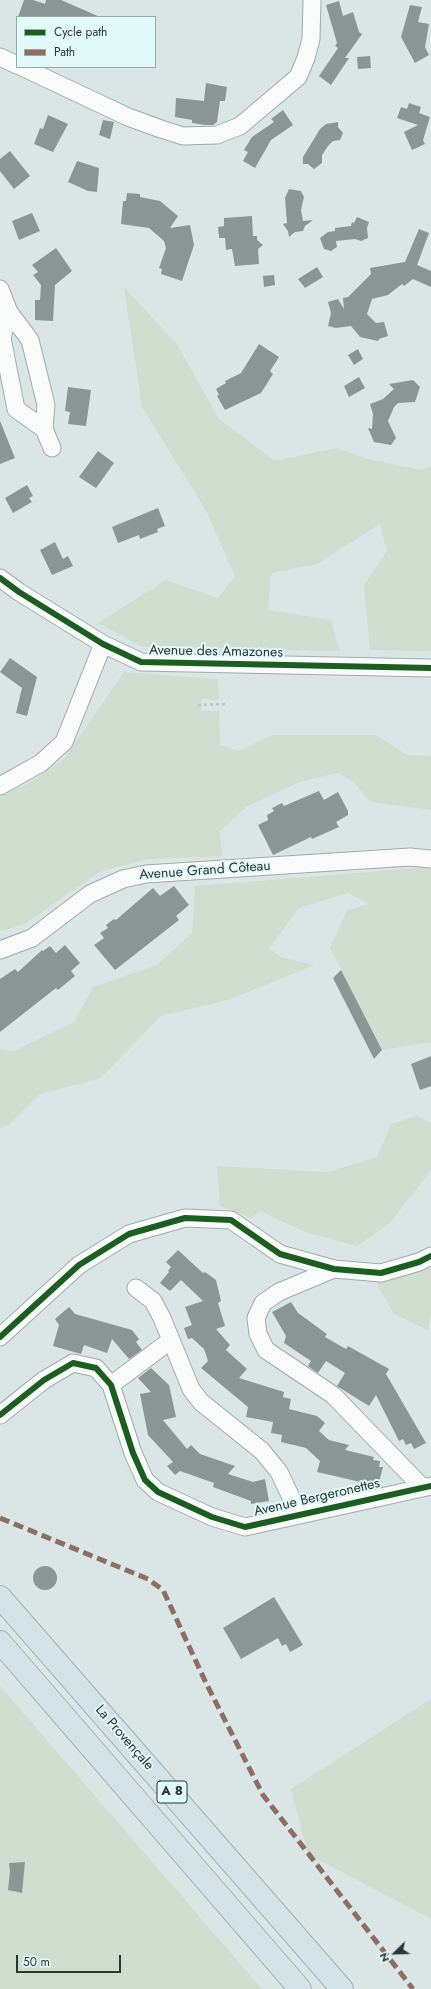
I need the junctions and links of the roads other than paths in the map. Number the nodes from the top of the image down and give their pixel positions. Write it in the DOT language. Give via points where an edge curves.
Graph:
graph roads {
  1 [pos="312,0"];
  2 [pos="0,57"];
  3 [pos="16,65"];
  4 [pos="24,68"];
  5 [pos="0,289"];
  6 [pos="8,312"];
  7 [pos="44,429"];
  8 [pos="52,448"];
  9 [pos="0,578"];
  10 [pos="103,644"];
  11 [pos="431,668"];
  12 [pos="0,786"];
  13 [pos="431,859"];
  14 [pos="0,950"];
  15 [pos="431,1256"];
  16 [pos="334,1269"];
  17 [pos="136,1288"];
  18 [pos="0,1337"];
  19 [pos="171,1340"];
  20 [pos="111,1385"];
  21 [pos="0,1415"];
  22 [pos="426,1486"];
  23 [pos="299,1514"];
  24 [pos="0,1597"];
  25 [pos="0,1642"];
  26 [pos="300,1989"];
  27 [pos="342,1989"];
  1 -- 4 [label="street" via="311,38 298,78 240,126 217,135 184,136 161,129 128,117"];
  2 -- 3 [label="street"];
  5 -- 6 [label="street"];
  6 -- 7 [label="street" via="30,340 46,405"];
  6 -- 7 [label="street" via="2,338 16,409"];
  7 -- 8 [label="street"];
  9 -- 10 [label="street, Avenue des Amazones"];
  10 -- 11 [label="street, Avenue des Amazones" via="141,662"];
  10 -- 12 [label="street" via="64,742 41,762"];
  13 -- 14 [label="street, Avenue Grand Côteau" via="410,857 146,874 123,879 90,894 32,938"];
  15 -- 16 [label="street" via="381,1273"];
  16 -- 18 [label="street" via="280,1254 231,1220 185,1218 129,1234 79,1265"];
  16 -- 22 [label="street" via="279,1292 263,1303 256,1318 258,1334 266,1350 333,1395"];
  17 -- 19 [label="street" via="153,1301"];
  19 -- 20 [label="street"];
  19 -- 23 [label="street" via="191,1390 201,1402 262,1451 279,1472"];
  20 -- 21 [label="street, Avenue Bergeronettes" via="96,1368 73,1363 44,1380"];
  20 -- 23 [label="street, Avenue Bergeronettes" via="133,1453 145,1480 158,1492 212,1517 245,1527"];
  22 -- 23 [label="street, Avenue Bergeronettes"];
  24 -- 27 [label="highway, La Provençale / A 8"];
  25 -- 26 [label="highway, A 8"];
}
